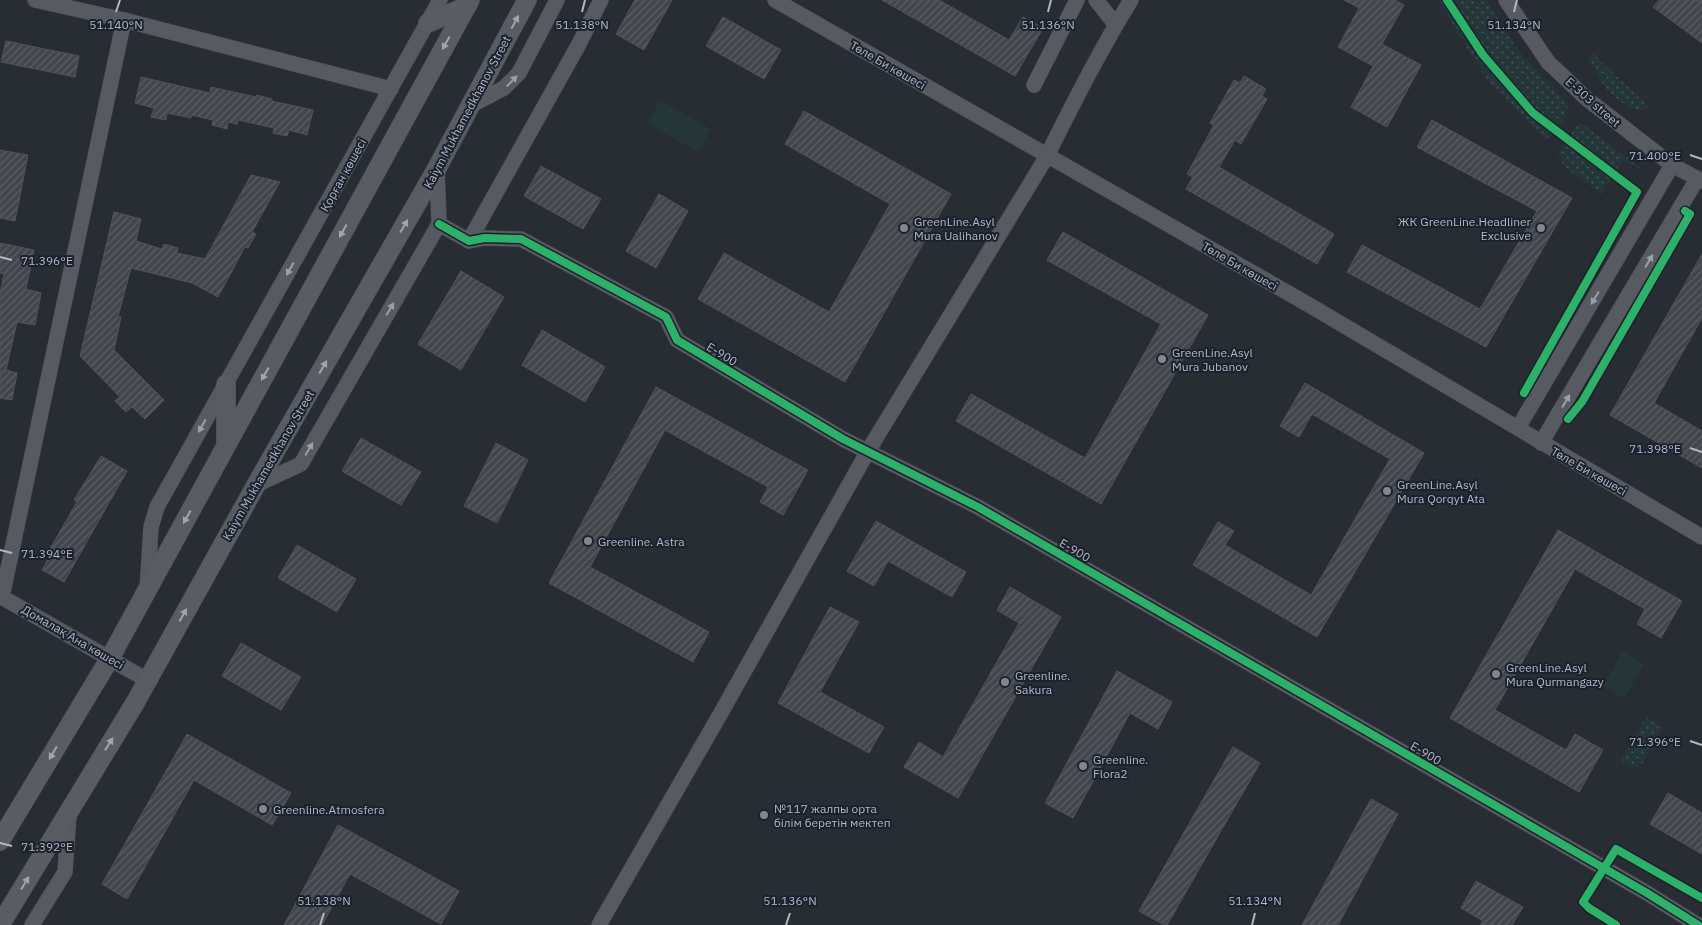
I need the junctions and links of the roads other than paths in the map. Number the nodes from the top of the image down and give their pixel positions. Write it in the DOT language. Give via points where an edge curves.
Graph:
graph roads {
  1 [pos="35,0"];
  2 [pos="440,0"];
  3 [pos="527,0"];
  4 [pos="557,0"];
  5 [pos="601,0"];
  6 [pos="775,0"];
  7 [pos="1077,0"];
  8 [pos="1096,0"];
  9 [pos="1131,0"];
  10 [pos="1506,0"];
  11 [pos="468,3"];
  12 [pos="124,20"];
  13 [pos="428,23"];
  14 [pos="1116,25"];
  15 [pos="1034,85"];
  16 [pos="391,89"];
  17 [pos="470,106"];
  18 [pos="1048,156"];
  19 [pos="1672,165"];
  20 [pos="437,168"];
  21 [pos="1700,180"];
  22 [pos="439,224"];
  23 [pos="469,241"];
  24 [pos="226,384"];
  25 [pos="1518,428"];
  26 [pos="1541,442"];
  27 [pos="226,446"];
  28 [pos="868,451"];
  29 [pos="256,485"];
  30 [pos="1702,537"];
  31 [pos="147,591"];
  32 [pos="1,596"];
  33 [pos="110,658"];
  34 [pos="147,680"];
  35 [pos="19,810"];
  36 [pos="69,811"];
  37 [pos="0,822"];
  38 [pos="0,841"];
  39 [pos="0,925"];
  40 [pos="32,925"];
  41 [pos="599,925"];
  42 [pos="1698,925"];
  1 -- 12 [label="street"];
  2 -- 13 [label="street, Қорған көшесі"];
  17 -- 3 [label="main road, Kaiym Mukhamedkhanov Street, one-way"];
  17 -- 4 [label="street, one-way" via="504,88 518,73"];
  5 -- 23 [label="street"];
  6 -- 18 [label="street, Төле Би көшесі"];
  7 -- 15 [label="street"];
  8 -- 14 [label="street"];
  9 -- 14 [label="street"];
  10 -- 19 [label="street, E-303 street" via="1548,62 1587,99"];
  11 -- 13 [label="main road"];
  11 -- 27 [label="main road, one-way"];
  12 -- 16 [label="street"];
  12 -- 32 [label="street"];
  13 -- 16 [label="street, Қорған көшесі"];
  14 -- 18 [label="street"];
  16 -- 24 [label="street, Қорған көшесі, one-way"];
  17 -- 20 [label="main road, Kaiym Mukhamedkhanov Street"];
  18 -- 25 [label="street, Төле Би көшесі"];
  18 -- 28 [label="street"];
  19 -- 21 [label="street, E-303 street"];
  19 -- 25 [label="street, one-way"];
  20 -- 22 [label="street"];
  29 -- 20 [label="main road, Kaiym Mukhamedkhanov Street, one-way"];
  26 -- 21 [label="street, one-way"];
  22 -- 23 [label="street"];
  29 -- 22 [label="street, one-way" via="301,464"];
  23 -- 28 [label="street, E-900" via="522,239 666,317 677,340"];
  24 -- 27 [label="main road"];
  24 -- 31 [label="street, Қорған көшесі, one-way" via="157,507 151,527"];
  25 -- 26 [label="street, Төле Би көшесі"];
  26 -- 30 [label="street, Төле Би көшесі"];
  27 -- 31 [label="main road, one-way"];
  28 -- 41 [label="street"];
  28 -- 42 [label="street, E-900" via="978,507"];
  34 -- 29 [label="main road, Kaiym Mukhamedkhanov Street, one-way"];
  31 -- 33 [label="main road"];
  32 -- 33 [label="street, Домалақ Ана көшесі"];
  33 -- 34 [label="street, Домалақ Ана көшесі"];
  33 -- 35 [label="main road, one-way"];
  36 -- 34 [label="main road, Kaiym Mukhamedkhanov Street, one-way"];
  35 -- 37 [label="street"];
  35 -- 38 [label="main road"];
  39 -- 36 [label="main road, Kaiym Mukhamedkhanov Street, one-way"];
  36 -- 40 [label="street" via="65,872"];
}
